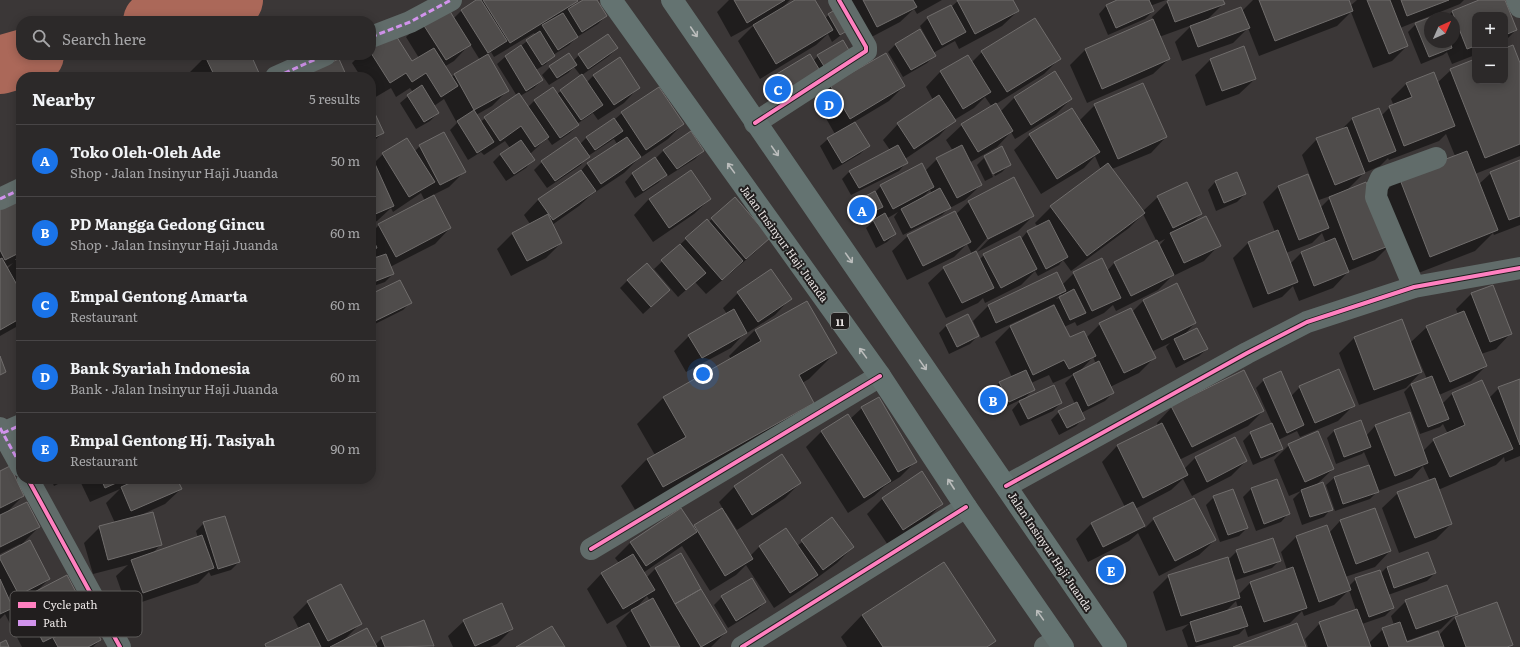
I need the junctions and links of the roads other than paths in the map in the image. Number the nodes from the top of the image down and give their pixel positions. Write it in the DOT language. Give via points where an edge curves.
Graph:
graph roads {
  1 [pos="451,0"];
  2 [pos="611,0"];
  3 [pos="672,0"];
  4 [pos="839,0"];
  5 [pos="1517,0"];
  6 [pos="1520,7"];
  7 [pos="376,35"];
  8 [pos="314,60"];
  9 [pos="287,72"];
  10 [pos="755,123"];
  11 [pos="1436,158"];
  12 [pos="16,191"];
  13 [pos="0,199"];
  14 [pos="1520,268"];
  15 [pos="1414,287"];
  16 [pos="880,376"];
  17 [pos="8,429"];
  18 [pos="16,452"];
  19 [pos="31,484"];
  20 [pos="1006,486"];
  21 [pos="966,507"];
  22 [pos="591,549"];
  23 [pos="89,591"];
  24 [pos="115,637"];
  25 [pos="1055,645"];
  26 [pos="120,647"];
  27 [pos="742,647"];
  28 [pos="1116,647"];
  1 -- 7 [label="street" via="410,22"];
  16 -- 2 [label="highway, Jalan Insinyur Haji Juanda / 11, one-way"];
  3 -- 10 [label="highway, Jalan Insinyur Haji Juanda, one-way"];
  4 -- 10 [label="street" via="866,51"];
  5 -- 6 [label="street"];
  8 -- 9 [label="street"];
  10 -- 20 [label="highway, Jalan Insinyur Haji Juanda, one-way"];
  11 -- 15 [label="street" via="1381,178 1377,187 1376,197"];
  12 -- 13 [label="street"];
  14 -- 15 [label="street"];
  15 -- 20 [label="street" via="1307,322 1247,352"];
  21 -- 16 [label="highway, Jalan Insinyur Haji Juanda / 11, one-way"];
  16 -- 22 [label="street"];
  17 -- 18 [label="street"];
  19 -- 23 [label="street"];
  20 -- 28 [label="highway, Jalan Insinyur Haji Juanda"];
  25 -- 21 [label="highway, Jalan Insinyur Haji Juanda / 11, one-way"];
  21 -- 27 [label="street"];
  24 -- 26 [label="street"];
}
